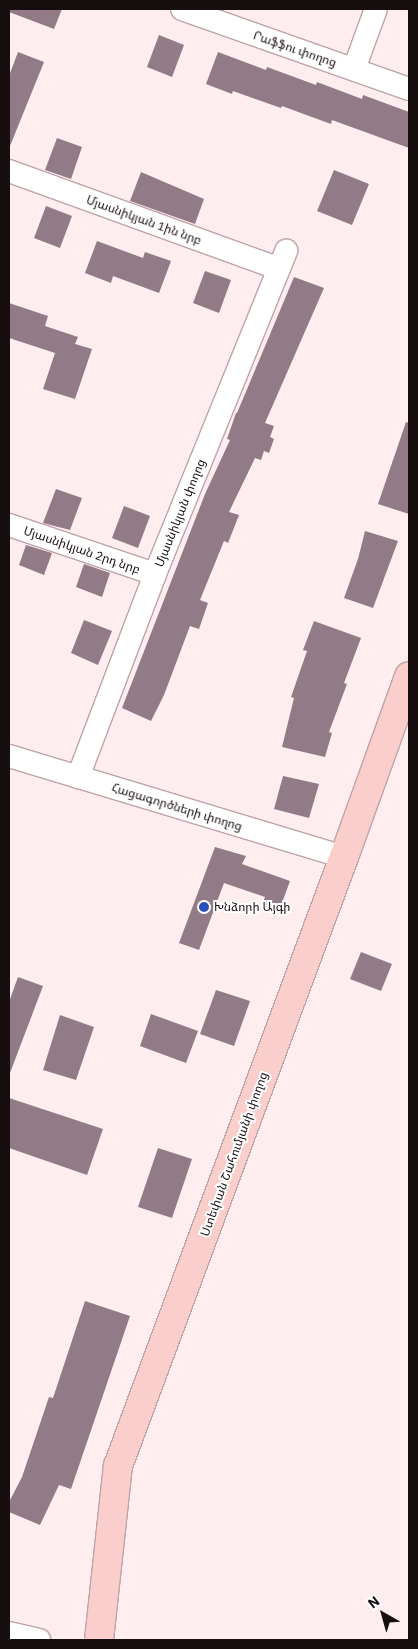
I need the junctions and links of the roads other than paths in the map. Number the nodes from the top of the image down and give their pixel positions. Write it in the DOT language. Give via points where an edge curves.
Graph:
graph roads {
  1 [pos="182,9"];
  2 [pos="376,9"];
  3 [pos="223,16"];
  4 [pos="354,69"];
  5 [pos="409,89"];
  6 [pos="9,170"];
  7 [pos="282,260"];
  8 [pos="9,525"];
  9 [pos="155,574"];
  10 [pos="409,676"];
  11 [pos="9,756"];
  12 [pos="78,777"];
  13 [pos="344,858"];
  14 [pos="9,1633"];
  15 [pos="39,1640"];
  16 [pos="99,1640"];
  1 -- 3 [label="street, Րաֆֆու փողոց"];
  2 -- 4 [label="street"];
  3 -- 4 [label="street, Րաֆֆու փողոց"];
  4 -- 5 [label="street, Րաֆֆու փողոց"];
  6 -- 7 [label="street, Մյասնիկյան 1ին նրբ"];
  7 -- 9 [label="street, Մյասնիկյան փողոց"];
  8 -- 9 [label="street, Մյասնիկյան 2րդ նրբ"];
  9 -- 12 [label="street, Մյասնիկյան փողոց"];
  10 -- 13 [label="main road, Ստեփան Շահումյանի փողոց"];
  11 -- 12 [label="street, Հացագործների փողոց"];
  12 -- 13 [label="street, Հացագործների փողոց"];
  13 -- 16 [label="main road, Ստեփան Շահումյանի փողոց" via="118,1466"];
  14 -- 15 [label="street"];
}
